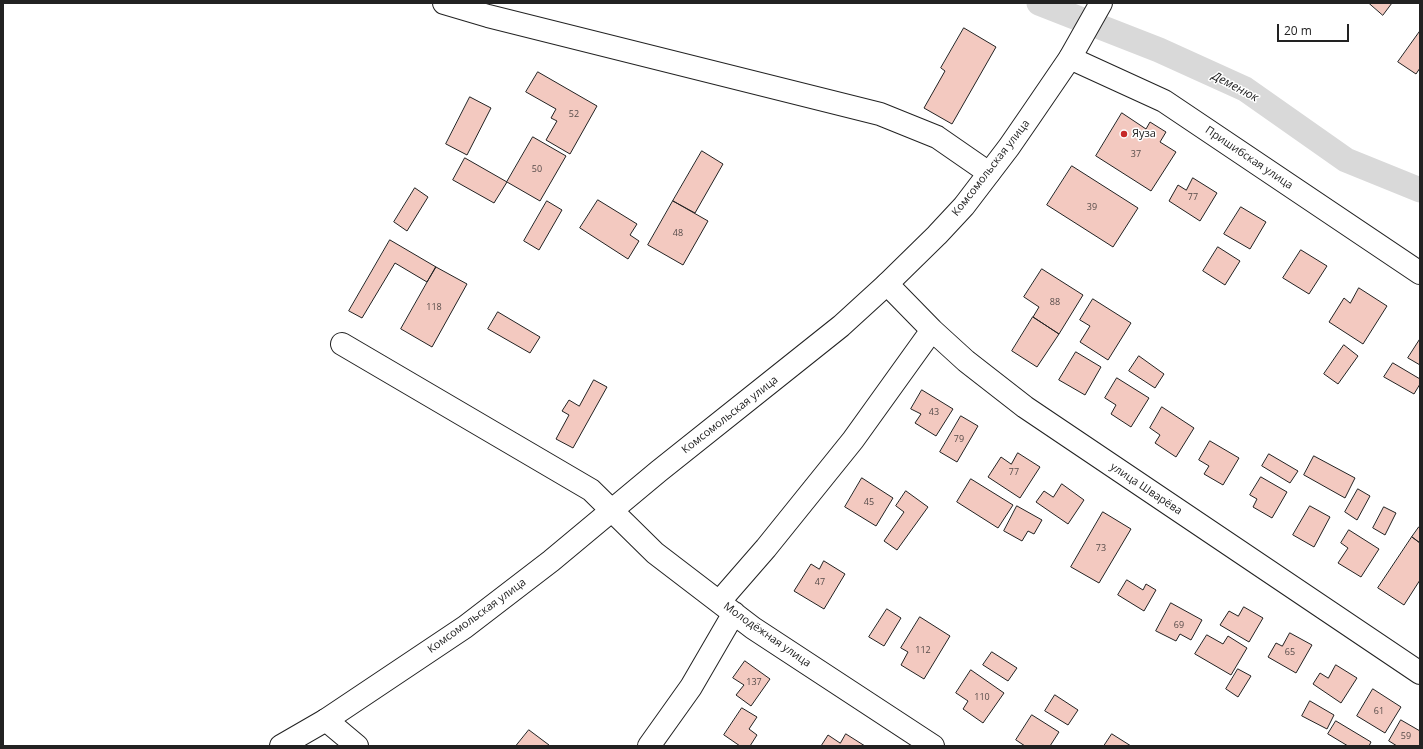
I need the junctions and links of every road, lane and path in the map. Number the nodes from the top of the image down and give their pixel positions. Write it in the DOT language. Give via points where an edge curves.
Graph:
graph roads {
  1 [pos="444,3"];
  2 [pos="1101,3"];
  3 [pos="1074,51"];
  4 [pos="989,173"];
  5 [pos="1420,274"];
  6 [pos="887,284"];
  7 [pos="932,330"];
  8 [pos="342,344"];
  9 [pos="611,511"];
  10 [pos="727,607"];
  11 [pos="1420,673"];
  12 [pos="326,720"];
  13 [pos="281,746"];
  14 [pos="357,746"];
  15 [pos="649,746"];
  16 [pos="933,746"];
  1 -- 4 [label="street" via="880,114 937,137"];
  2 -- 3 [label="street, Комсомольская улица"];
  3 -- 4 [label="street, Комсомольская улица"];
  3 -- 5 [label="street, Пришибская улица" via="1164,101"];
  4 -- 6 [label="street, Комсомольская улица" via="964,206"];
  6 -- 7 [label="street, улица Шварёва"];
  6 -- 9 [label="street, Комсомольская улица" via="841,326"];
  7 -- 10 [label="street" via="853,440 766,548"];
  7 -- 11 [label="street, улица Шварёва" via="1024,407"];
  8 -- 9 [label="street, Молодёжная улица" via="591,490"];
  9 -- 10 [label="street, Молодёжная улица" via="655,553"];
  9 -- 12 [label="street, Комсомольская улица" via="465,628"];
  10 -- 15 [label="street" via="691,686"];
  10 -- 16 [label="street, Молодёжная улица" via="754,628"];
  12 -- 13 [label="street, Комсомольская улица"];
  12 -- 14 [label="street"];
}
